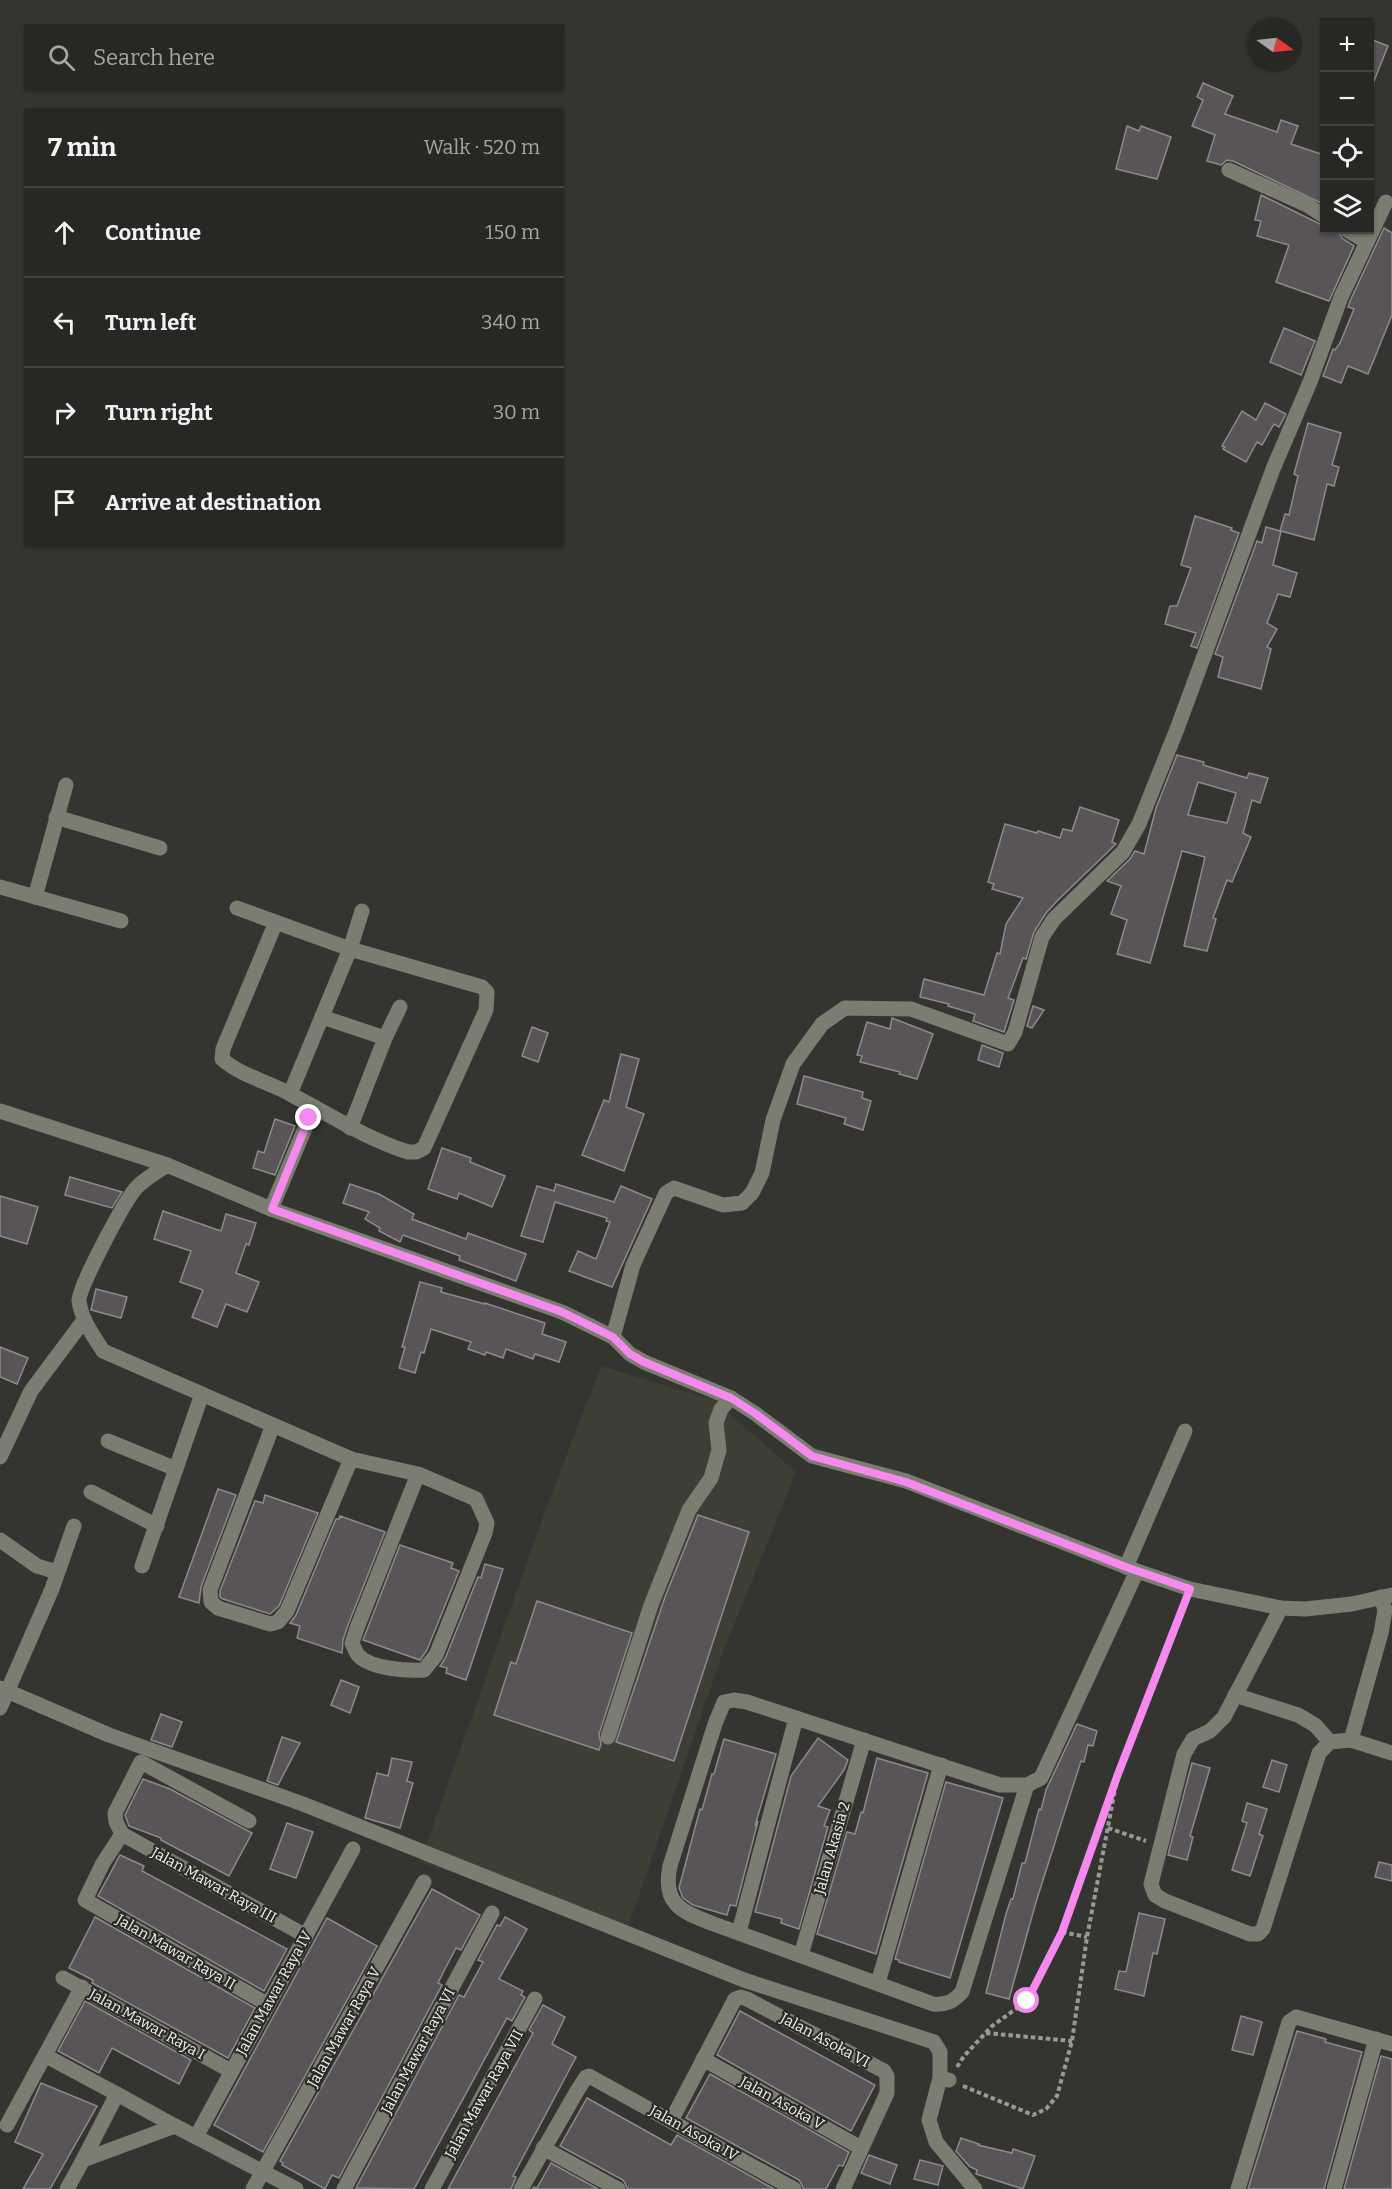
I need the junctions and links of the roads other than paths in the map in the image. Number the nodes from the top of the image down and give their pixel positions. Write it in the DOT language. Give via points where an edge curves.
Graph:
graph roads {
  1 [pos="1229,170"];
  2 [pos="1386,202"];
  3 [pos="1320,213"];
  4 [pos="1354,234"];
  5 [pos="1367,242"];
  6 [pos="66,785"];
  7 [pos="56,817"];
  8 [pos="160,848"];
  9 [pos="0,887"];
  10 [pos="35,897"];
  11 [pos="237,908"];
  12 [pos="362,911"];
  13 [pos="121,921"];
  14 [pos="276,922"];
  15 [pos="350,949"];
  16 [pos="400,1007"];
  17 [pos="322,1017"];
  18 [pos="385,1038"];
  19 [pos="290,1094"];
  20 [pos="314,1107"];
  21 [pos="0,1111"];
  22 [pos="350,1128"];
  23 [pos="166,1165"];
  24 [pos="272,1209"];
  25 [pos="84,1320"];
  26 [pos="613,1337"];
  27 [pos="202,1394"];
  28 [pos="731,1398"];
  29 [pos="273,1425"];
  30 [pos="1185,1431"];
  31 [pos="108,1441"];
  32 [pos="0,1457"];
  33 [pos="351,1459"];
  34 [pos="176,1469"];
  35 [pos="418,1474"];
  36 [pos="91,1492"];
  37 [pos="74,1526"];
  38 [pos="157,1526"];
  39 [pos="0,1540"];
  40 [pos="142,1566"];
  41 [pos="1131,1569"];
  42 [pos="57,1572"];
  43 [pos="1386,1596"];
  44 [pos="1281,1608"];
  45 [pos="4,1689"];
  46 [pos="1235,1695"];
  47 [pos="0,1708"];
  48 [pos="796,1718"];
  49 [pos="608,1737"];
  50 [pos="864,1740"];
  51 [pos="1351,1740"];
  52 [pos="1330,1742"];
  53 [pos="1392,1753"];
  54 [pos="941,1765"];
  55 [pos="1027,1785"];
  56 [pos="249,1821"];
  57 [pos="122,1834"];
  58 [pos="353,1849"];
  59 [pos="424,1882"];
  60 [pos="492,1913"];
  61 [pos="739,1932"];
  62 [pos="306,1936"];
  63 [pos="801,1955"];
  64 [pos="63,1978"];
  65 [pos="878,1983"];
  66 [pos="82,1987"];
  67 [pos="535,1999"];
  68 [pos="267,2004"];
  69 [pos="1376,2039"];
  70 [pos="1392,2044"];
  71 [pos="46,2056"];
  72 [pos="703,2059"];
  73 [pos="231,2071"];
  74 [pos="117,2094"];
  75 [pos="671,2121"];
  76 [pos="7,2125"];
  77 [pos="175,2126"];
  78 [pos="196,2136"];
  79 [pos="543,2148"];
  80 [pos="861,2148"];
  81 [pos="83,2160"];
  82 [pos="263,2171"];
  83 [pos="68,2189"];
  84 [pos="253,2189"];
  85 [pos="296,2189"];
  86 [pos="344,2189"];
  87 [pos="432,2189"];
  88 [pos="521,2189"];
  89 [pos="618,2189"];
  90 [pos="794,2189"];
  91 [pos="843,2189"];
  92 [pos="975,2189"];
  93 [pos="1238,2189"];
  94 [pos="1334,2189"];
  1 -- 3 [label="street"];
  2 -- 5 [label="street"];
  4 -- 5 [label="street"];
  5 -- 26 [label="street" via="1273,469 1178,729 1142,815 1123,852 1054,919 1042,937 1015,1032 1008,1044 911,1009 845,1008 822,1024 793,1064 773,1120 762,1173 752,1193 742,1203 723,1205 674,1188 666,1193 633,1265"];
  6 -- 7 [label="street"];
  7 -- 8 [label="street"];
  7 -- 10 [label="street"];
  9 -- 10 [label="street"];
  10 -- 13 [label="street"];
  11 -- 14 [label="street"];
  12 -- 15 [label="street"];
  14 -- 15 [label="street"];
  14 -- 19 [label="street" via="222,1059"];
  15 -- 17 [label="street"];
  15 -- 22 [label="street" via="482,987 488,999 424,1148 405,1151"];
  16 -- 18 [label="street"];
  17 -- 18 [label="street"];
  17 -- 19 [label="street"];
  18 -- 22 [label="street"];
  19 -- 20 [label="street"];
  20 -- 22 [label="street"];
  20 -- 24 [label="street"];
  21 -- 23 [label="street"];
  23 -- 24 [label="street"];
  23 -- 25 [label="street" via="136,1188 86,1278 79,1299"];
  24 -- 26 [label="street" via="562,1312"];
  25 -- 27 [label="street" via="103,1351"];
  25 -- 32 [label="street" via="31,1391"];
  26 -- 28 [label="street" via="644,1362"];
  27 -- 29 [label="street"];
  27 -- 34 [label="street"];
  28 -- 41 [label="street" via="812,1456 906,1482"];
  28 -- 49 [label="street" via="716,1423 719,1450 711,1478 688,1510 651,1605"];
  29 -- 33 [label="street"];
  29 -- 33 [label="street" via="210,1590 211,1602 218,1608 270,1624 278,1622 287,1611"];
  30 -- 41 [label="street"];
  31 -- 34 [label="street"];
  33 -- 35 [label="street"];
  34 -- 38 [label="street"];
  35 -- 35 [label="street" via="476,1499 487,1523 436,1655 424,1670 405,1671 372,1663 359,1655 352,1643"];
  36 -- 38 [label="street"];
  37 -- 42 [label="street"];
  38 -- 40 [label="street"];
  39 -- 42 [label="street" via="37,1566"];
  41 -- 44 [label="street" via="1190,1589"];
  41 -- 55 [label="street" via="1041,1778"];
  42 -- 45 [label="street"];
  43 -- 44 [label="street" via="1352,1604"];
  43 -- 51 [label="street" via="1382,1633"];
  44 -- 46 [label="street"];
  45 -- 47 [label="street"];
  45 -- 92 [label="street" via="110,1735 303,1804 744,1980 934,2042 940,2052 944,2079 929,2120 936,2142"];
  46 -- 52 [label="street" via="1298,1715 1315,1725"];
  46 -- 52 [label="street" via="1224,1717 1210,1731 1193,1739 1184,1754 1151,1884 1155,1895 1164,1901 1250,1934 1263,1929 1319,1753"];
  48 -- 50 [label="street"];
  48 -- 61 [label="street"];
  48 -- 61 [label="street" via="747,1702 724,1702 670,1866 670,1895 685,1912"];
  50 -- 54 [label="street"];
  50 -- 63 [label="street, Jalan Akasia 2"];
  51 -- 52 [label="street"];
  51 -- 53 [label="street"];
  54 -- 55 [label="street" via="1000,1785"];
  54 -- 65 [label="street"];
  55 -- 65 [label="street" via="962,1992 951,2002 933,2004"];
  56 -- 57 [label="street" via="141,1762 115,1813"];
  57 -- 62 [label="street, Jalan Mawar Raya III"];
  57 -- 68 [label="street, Jalan Mawar Raya II" via="85,1900"];
  58 -- 62 [label="street, Jalan Mawar Raya IV"];
  59 -- 82 [label="street, Jalan Mawar Raya V"];
  60 -- 86 [label="street, Jalan Mawar Raya VI"];
  61 -- 63 [label="street"];
  62 -- 68 [label="street, Jalan Mawar Raya IV"];
  63 -- 65 [label="street"];
  64 -- 66 [label="street, Jalan Mawar Raya I"];
  66 -- 71 [label="street"];
  66 -- 73 [label="street, Jalan Mawar Raya I"];
  67 -- 87 [label="street, Jalan Mawar Raya VII"];
  68 -- 73 [label="street, Jalan Mawar Raya IV"];
  69 -- 70 [label="street"];
  69 -- 93 [label="street" via="1296,2017 1289,2022"];
  69 -- 94 [label="street"];
  71 -- 74 [label="street"];
  71 -- 76 [label="street"];
  72 -- 75 [label="street"];
  72 -- 80 [label="street, Jalan Asoka V"];
  72 -- 80 [label="street, Jalan Asoka VI" via="735,1999 741,1997 884,2071 887,2092"];
  73 -- 78 [label="street, Jalan Mawar Raya IV"];
  74 -- 77 [label="street"];
  74 -- 81 [label="street"];
  75 -- 79 [label="street, Jalan Asoka IV" via="589,2076"];
  75 -- 90 [label="street, Jalan Asoka IV"];
  77 -- 78 [label="street"];
  77 -- 81 [label="street"];
  78 -- 82 [label="street"];
  79 -- 88 [label="street"];
  79 -- 89 [label="street"];
  80 -- 91 [label="street"];
  81 -- 83 [label="street"];
  82 -- 84 [label="street, Jalan Mawar Raya V"];
  82 -- 85 [label="street"];
}
